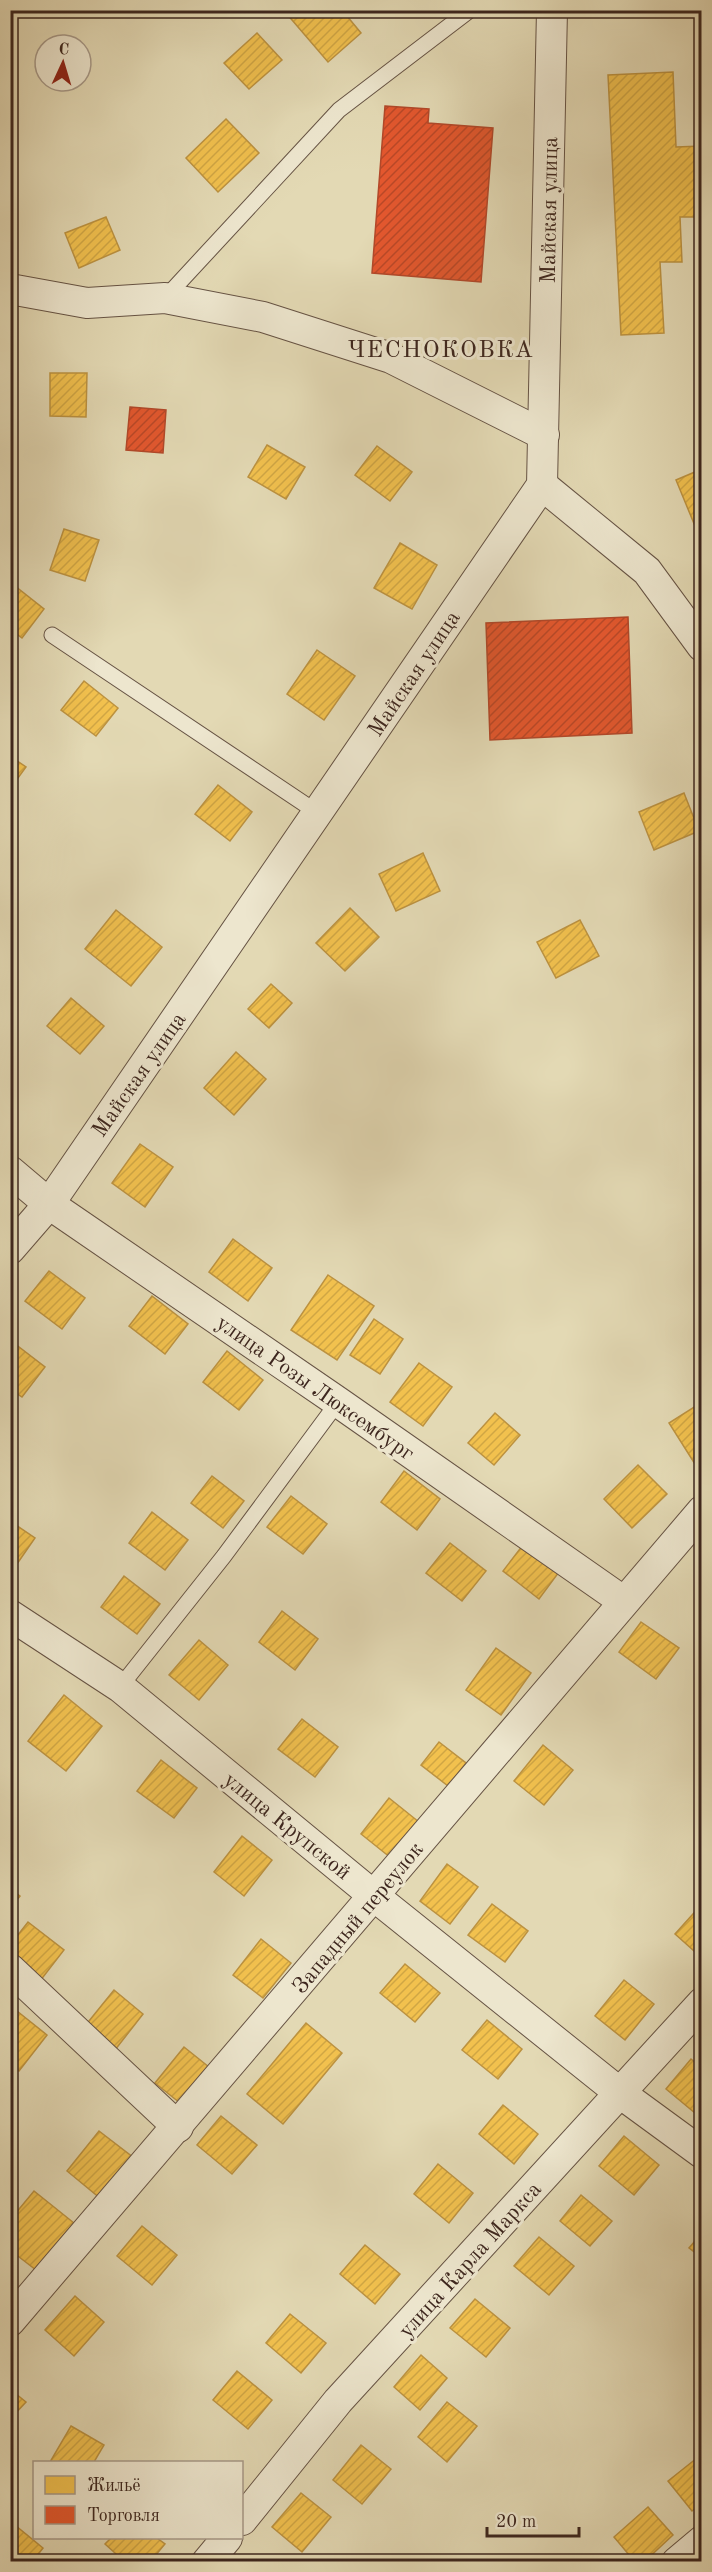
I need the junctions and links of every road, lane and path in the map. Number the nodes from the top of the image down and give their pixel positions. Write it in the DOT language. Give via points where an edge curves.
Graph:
graph roads {
  1 [pos="470,10"];
  2 [pos="552,10"];
  3 [pos="10,289"];
  4 [pos="165,298"];
  5 [pos="544,435"];
  6 [pos="542,485"];
  7 [pos="52,636"];
  8 [pos="702,646"];
  9 [pos="318,813"];
  10 [pos="10,1171"];
  11 [pos="49,1204"];
  12 [pos="10,1249"];
  13 [pos="338,1402"];
  14 [pos="702,1511"];
  15 [pos="623,1601"];
  16 [pos="10,1615"];
  17 [pos="120,1687"];
  18 [pos="374,1896"];
  19 [pos="10,1969"];
  20 [pos="702,2003"];
  21 [pos="620,2093"];
  22 [pos="178,2127"];
  23 [pos="702,2153"];
  24 [pos="10,2321"];
  25 [pos="243,2519"];
  26 [pos="226,2539"];
  27 [pos="702,2541"];
  28 [pos="207,2562"];
  29 [pos="677,2562"];
  1 -- 4 [label="lane" via="339,110"];
  2 -- 5 [label="street, Майская улица"];
  3 -- 4 [label="street" via="87,303"];
  4 -- 5 [label="street" via="263,317 391,358"];
  5 -- 6 [label="street, Майская улица"];
  6 -- 8 [label="street" via="647,570"];
  6 -- 9 [label="street, Майская улица"];
  7 -- 9 [label="lane"];
  9 -- 11 [label="street, Майская улица"];
  10 -- 11 [label="street, улица Розы Люксембург"];
  11 -- 12 [label="street, Майская улица"];
  11 -- 13 [label="street, улица Розы Люксембург"];
  13 -- 15 [label="street, улица Розы Люксембург"];
  13 -- 17 [label="lane" via="224,1556"];
  14 -- 15 [label="street, Западный переулок"];
  15 -- 18 [label="street, Западный переулок"];
  16 -- 17 [label="street, улица Крупской"];
  17 -- 18 [label="street, улица Крупской"];
  18 -- 21 [label="street, улица Крупской"];
  18 -- 22 [label="street, Западный переулок"];
  19 -- 22 [label="street"];
  20 -- 21 [label="street, улица Карла Маркса"];
  21 -- 23 [label="street, улица Крупской"];
  21 -- 25 [label="street, улица Карла Маркса" via="338,2401"];
  22 -- 24 [label="street, Западный переулок"];
  26 -- 28 [label="street"];
  27 -- 29 [label="street"];
}
